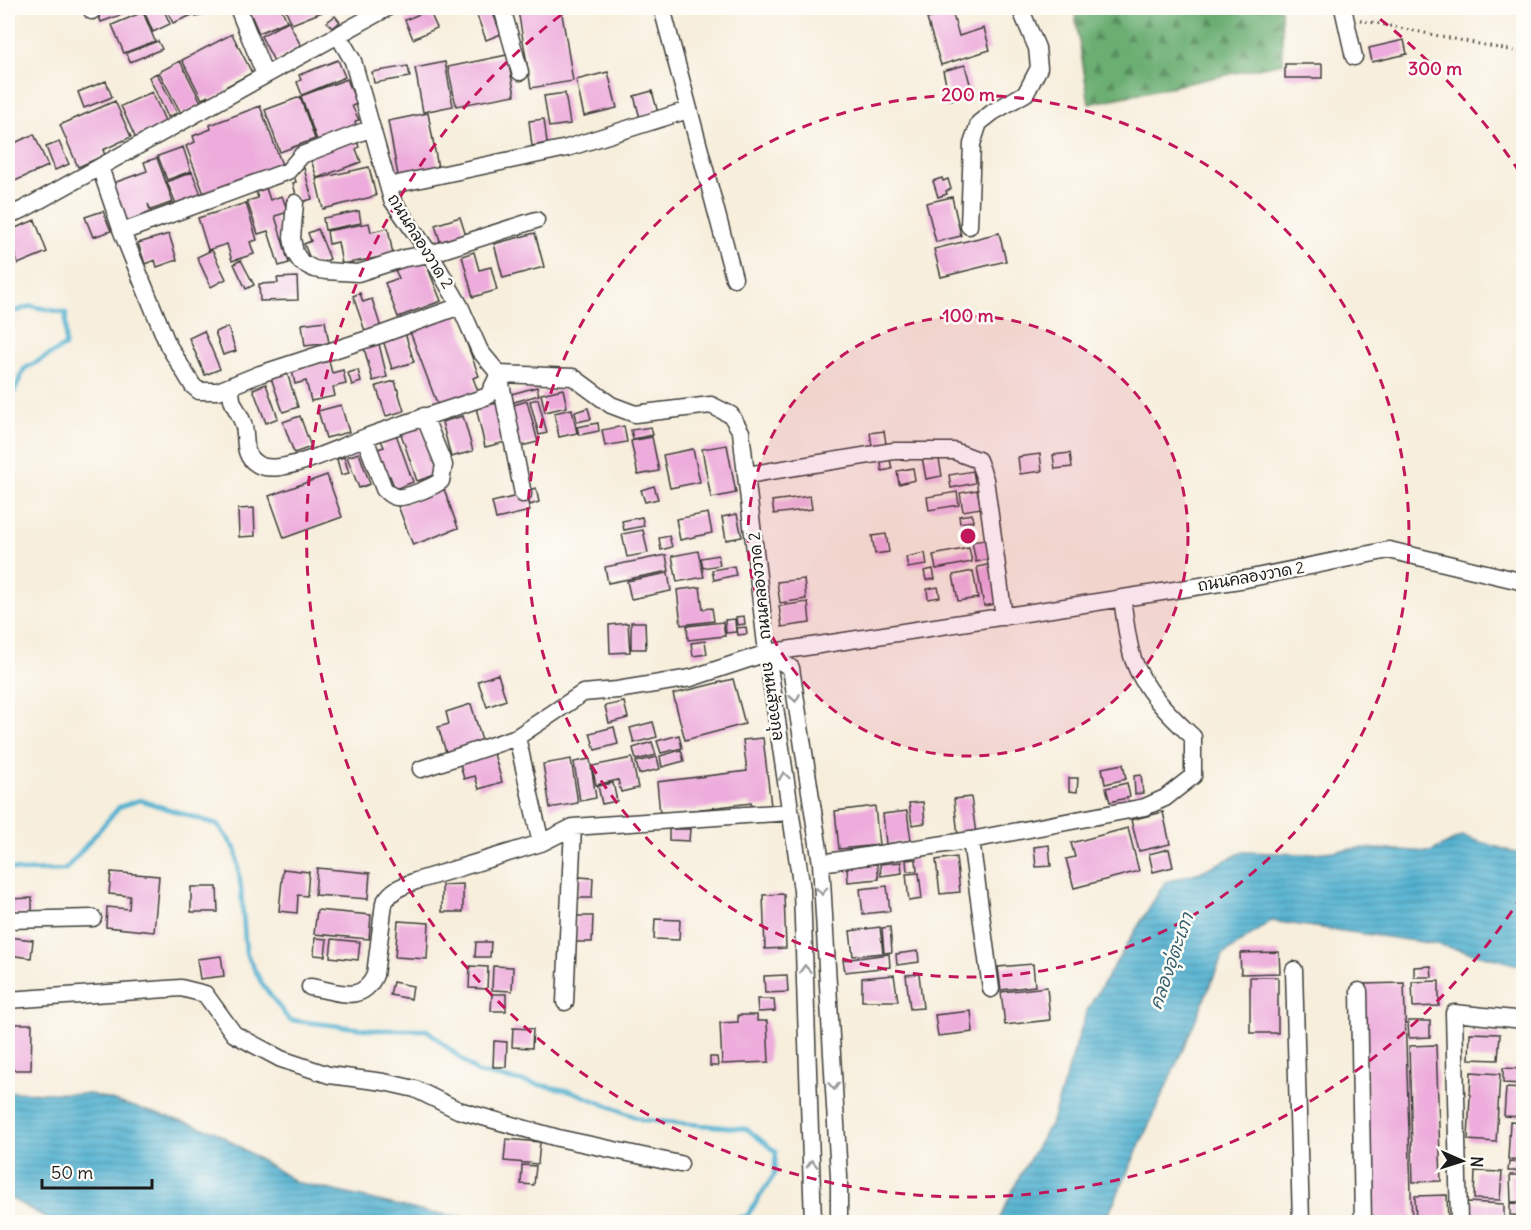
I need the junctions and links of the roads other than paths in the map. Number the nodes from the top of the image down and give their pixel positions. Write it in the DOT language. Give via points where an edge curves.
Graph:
graph roads {
  1 [pos="238,8"];
  2 [pos="387,8"];
  3 [pos="502,8"];
  4 [pos="662,8"];
  5 [pos="1020,8"];
  6 [pos="1345,13"];
  7 [pos="338,35"];
  8 [pos="1354,57"];
  9 [pos="520,72"];
  10 [pos="265,75"];
  11 [pos="688,110"];
  12 [pos="372,128"];
  13 [pos="100,167"];
  14 [pos="388,186"];
  15 [pos="295,203"];
  16 [pos="8,216"];
  17 [pos="536,220"];
  18 [pos="969,226"];
  19 [pos="122,232"];
  20 [pos="430,254"];
  21 [pos="734,278"];
  22 [pos="460,306"];
  23 [pos="499,374"];
  24 [pos="232,385"];
  25 [pos="424,416"];
  26 [pos="365,438"];
  27 [pos="747,475"];
  28 [pos="523,494"];
  29 [pos="1524,582"];
  30 [pos="1122,598"];
  31 [pos="1004,617"];
  32 [pos="767,653"];
  33 [pos="517,737"];
  34 [pos="421,769"];
  35 [pos="790,812"];
  36 [pos="573,827"];
  37 [pos="971,840"];
  38 [pos="540,843"];
  39 [pos="821,863"];
  40 [pos="93,918"];
  41 [pos="8,920"];
  42 [pos="1294,970"];
  43 [pos="310,987"];
  44 [pos="990,989"];
  45 [pos="1359,991"];
  46 [pos="8,1000"];
  47 [pos="565,1002"];
  48 [pos="1524,1020"];
  49 [pos="680,1164"];
  50 [pos="813,1222"];
  51 [pos="839,1222"];
  52 [pos="1301,1222"];
  53 [pos="1363,1222"];
  54 [pos="1459,1222"];
  1 -- 10 [label="street"];
  2 -- 7 [label="street"];
  3 -- 9 [label="street"];
  4 -- 11 [label="street"];
  5 -- 18 [label="street" via="1037,48 1039,68 1026,93 979,123 972,144"];
  6 -- 8 [label="street"];
  7 -- 10 [label="street"];
  7 -- 12 [label="street, ถนนคลองวาด 2" via="352,61"];
  10 -- 13 [label="street"];
  11 -- 14 [label="street" via="567,148"];
  11 -- 21 [label="street"];
  12 -- 14 [label="street, ถนนคลองวาด 2"];
  12 -- 19 [label="street" via="302,156 288,171"];
  13 -- 16 [label="street"];
  13 -- 19 [label="street"];
  14 -- 20 [label="street, ถนนคลองวาด 2" via="392,200"];
  15 -- 20 [label="street" via="295,253 301,262 314,269 358,273"];
  17 -- 20 [label="street"];
  19 -- 24 [label="street" via="168,345 193,386 207,392"];
  20 -- 22 [label="street, ถนนคลองวาด 2"];
  22 -- 23 [label="street, ถนนคลองวาด 2" via="480,351"];
  22 -- 24 [label="street"];
  23 -- 25 [label="street" via="488,396"];
  23 -- 27 [label="street, ถนนคลองวาด 2" via="573,377 611,405 635,414 711,405 731,415 741,432"];
  23 -- 28 [label="street"];
  24 -- 26 [label="street" via="230,396 244,424 244,444 259,466 267,468 315,458"];
  25 -- 26 [label="street"];
  25 -- 26 [label="street" via="444,465 441,482 433,486 399,498 390,495 384,489"];
  27 -- 31 [label="street" via="894,451 954,451 978,460 985,478"];
  27 -- 32 [label="street, ถนนคลองวาด 2"];
  29 -- 30 [label="street, ถนนคลองวาด 2" via="1389,550 1246,579"];
  30 -- 31 [label="street, ถนนคลองวาด 2"];
  30 -- 37 [label="street" via="1133,658 1140,674 1164,709 1193,737 1193,776 1165,798 1145,807"];
  31 -- 32 [label="street, ถนนคลองวาด 2"];
  32 -- 33 [label="street" via="691,678 582,693"];
  35 -- 32 [label="street, ถนนสัจจกุล, one-way"];
  32 -- 39 [label="street, ถนนสัจจกุล, one-way" via="791,668"];
  33 -- 34 [label="street"];
  33 -- 38 [label="street"];
  35 -- 36 [label="street"];
  50 -- 35 [label="street, ถนนสัจจกุล, one-way" via="802,890"];
  36 -- 38 [label="street"];
  36 -- 47 [label="street"];
  37 -- 39 [label="street"];
  37 -- 44 [label="street"];
  38 -- 43 [label="street" via="399,887 384,903 371,984 355,994"];
  39 -- 51 [label="street, ถนนสัจจกุล, one-way"];
  40 -- 41 [label="street"];
  42 -- 52 [label="street"];
  45 -- 53 [label="street"];
  46 -- 49 [label="street" via="181,988 205,994 234,1034 281,1059 329,1075 415,1089 458,1110 558,1138"];
  48 -- 54 [label="street" via="1454,1012"];
}
